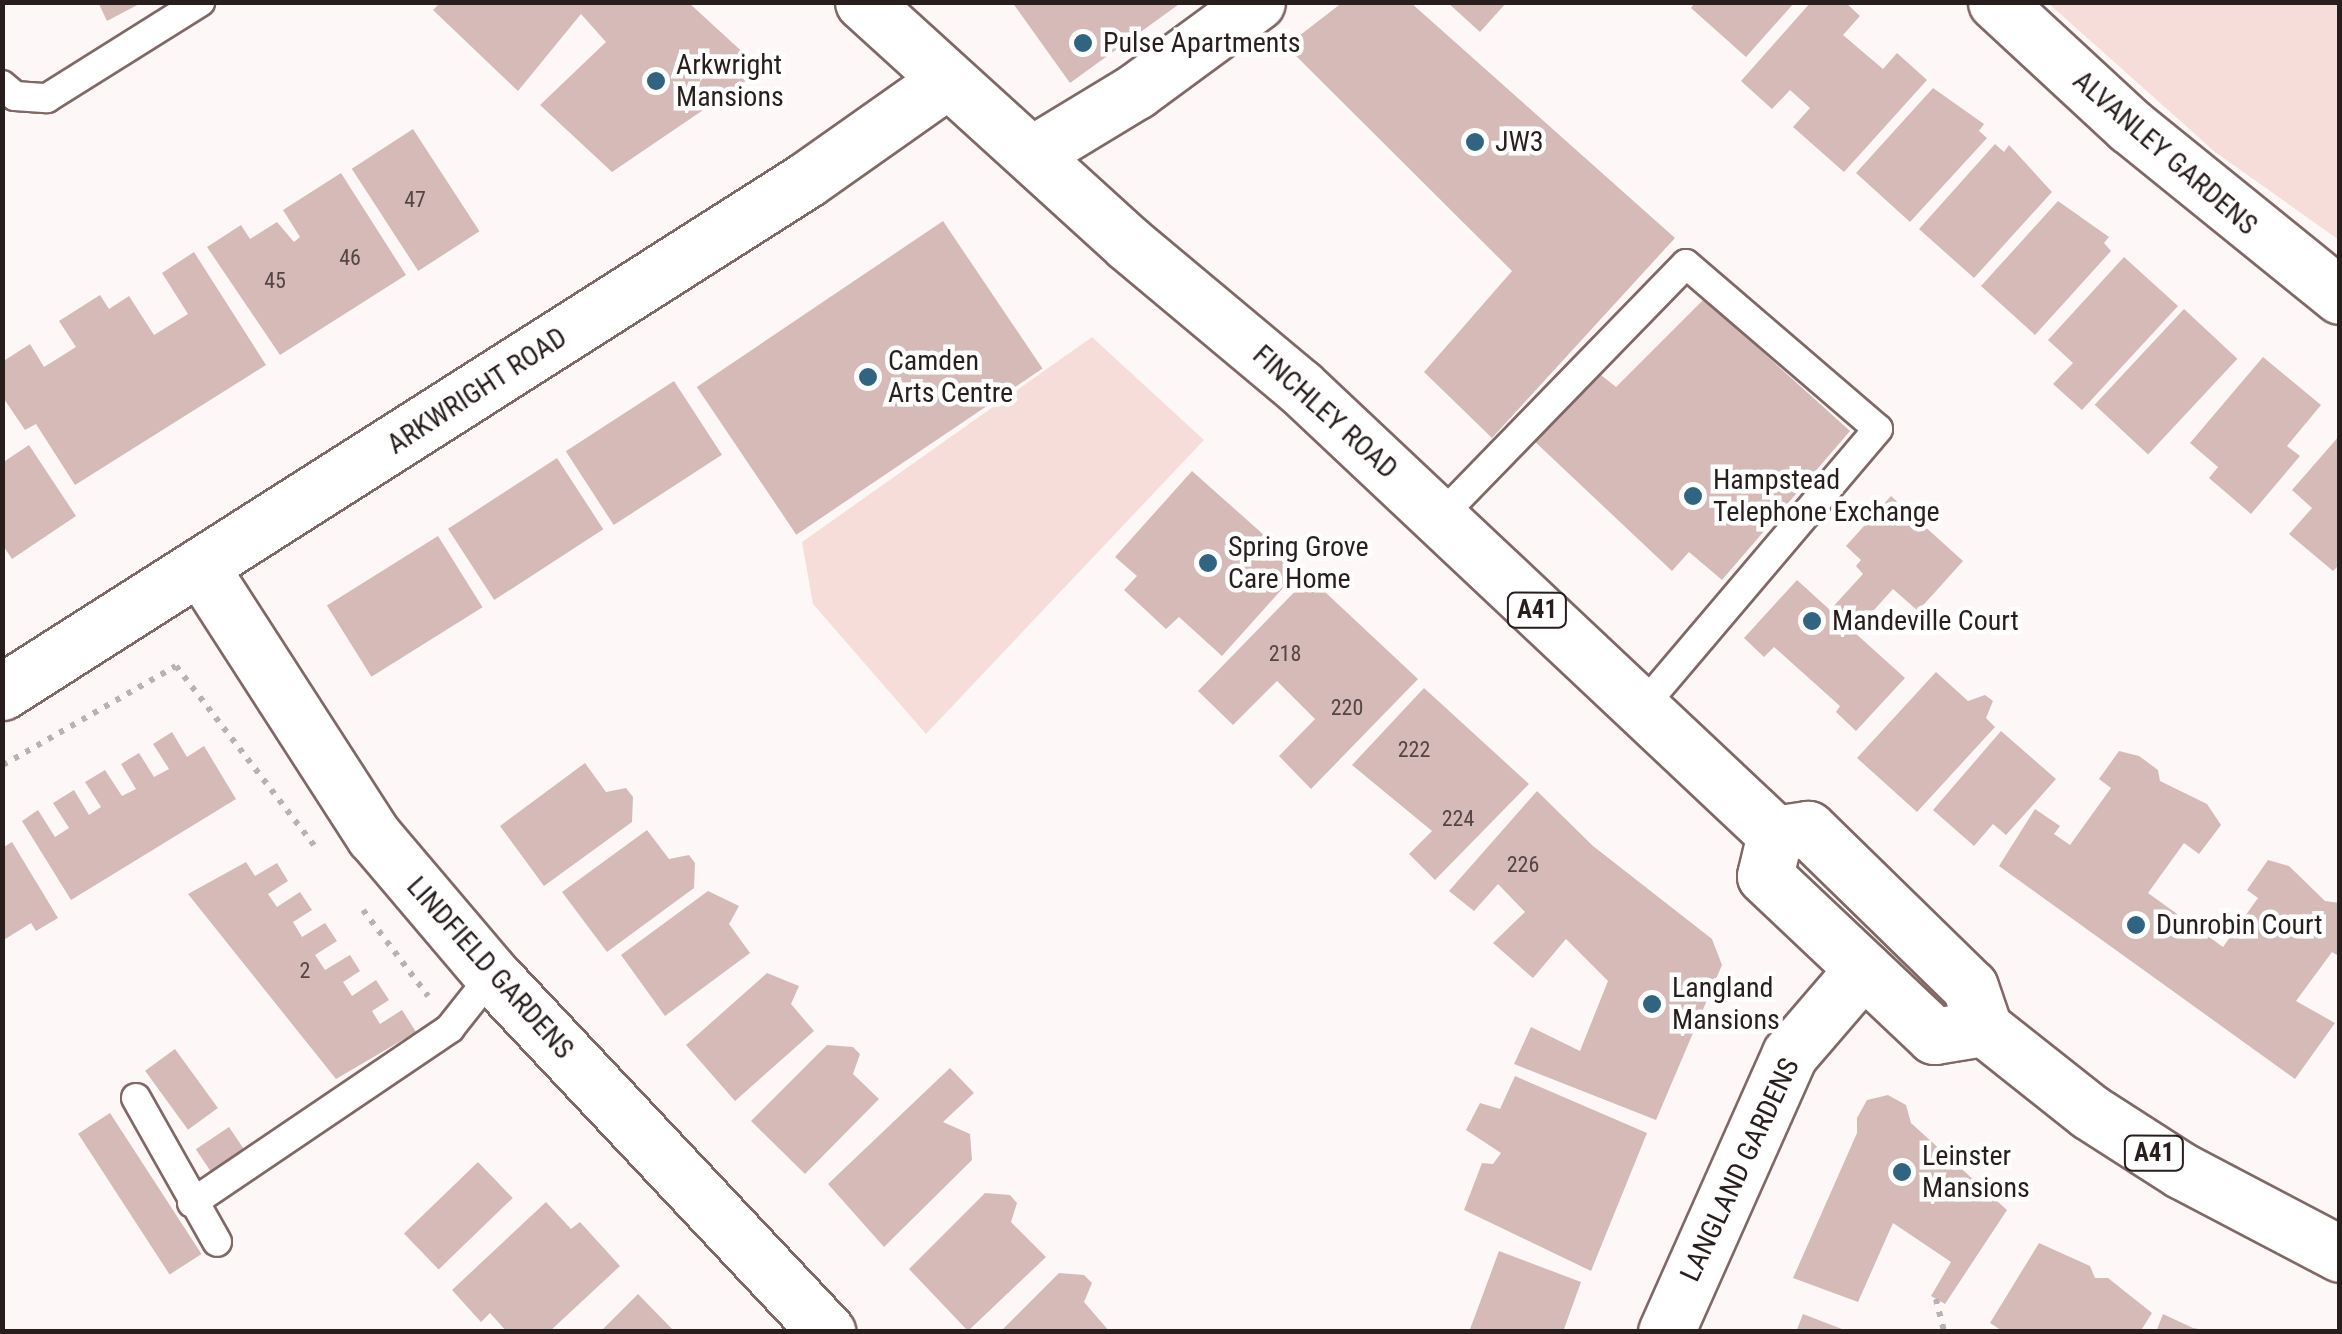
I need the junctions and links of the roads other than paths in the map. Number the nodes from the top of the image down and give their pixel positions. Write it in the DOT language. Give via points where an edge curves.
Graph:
graph roads {
  1 [pos="200,2"];
  2 [pos="863,2"];
  3 [pos="1257,2"];
  4 [pos="1996,2"];
  5 [pos="946,82"];
  6 [pos="2,85"];
  7 [pos="1032,154"];
  8 [pos="2340,296"];
  9 [pos="1441,516"];
  10 [pos="200,568"];
  11 [pos="2,692"];
  12 [pos="1642,707"];
  13 [pos="1776,834"];
  14 [pos="1863,968"];
  15 [pos="492,975"];
  16 [pos="1984,1028"];
  17 [pos="136,1098"];
  18 [pos="192,1203"];
  19 [pos="216,1242"];
  20 [pos="2340,1254"];
  21 [pos="827,1332"];
  22 [pos="1666,1332"];
  1 -- 6 [label="lane" via="47,98 15,96"];
  2 -- 5 [label="main road, FINCHLEY ROAD / A41"];
  3 -- 7 [label="main road" via="1136,92"];
  4 -- 8 [label="main road, ALVANLEY GARDENS" via="2144,138"];
  5 -- 7 [label="main road, FINCHLEY ROAD / A41"];
  5 -- 10 [label="main road, ARKWRIGHT ROAD" via="806,180"];
  7 -- 9 [label="main road, FINCHLEY ROAD / A41"];
  9 -- 12 [label="main road, FINCHLEY ROAD / A41"];
  9 -- 12 [label="lane" via="1686,264 1878,429"];
  10 -- 11 [label="main road, ARKWRIGHT ROAD"];
  10 -- 15 [label="main road, LINDFIELD GARDENS" via="374,836"];
  12 -- 13 [label="main road, FINCHLEY ROAD / A41"];
  13 -- 14 [label="main road" via="1765,876"];
  13 -- 16 [label="main road, A41" via="1808,829 1970,988"];
  14 -- 16 [label="main road" via="1934,1036"];
  14 -- 22 [label="main road, LANGLAND GARDENS" via="1790,1054"];
  15 -- 18 [label="lane" via="450,1028"];
  15 -- 21 [label="main road, LINDFIELD GARDENS"];
  16 -- 20 [label="main road, A41" via="2090,1112 2182,1171"];
  17 -- 18 [label="lane"];
  18 -- 19 [label="lane"];
}
